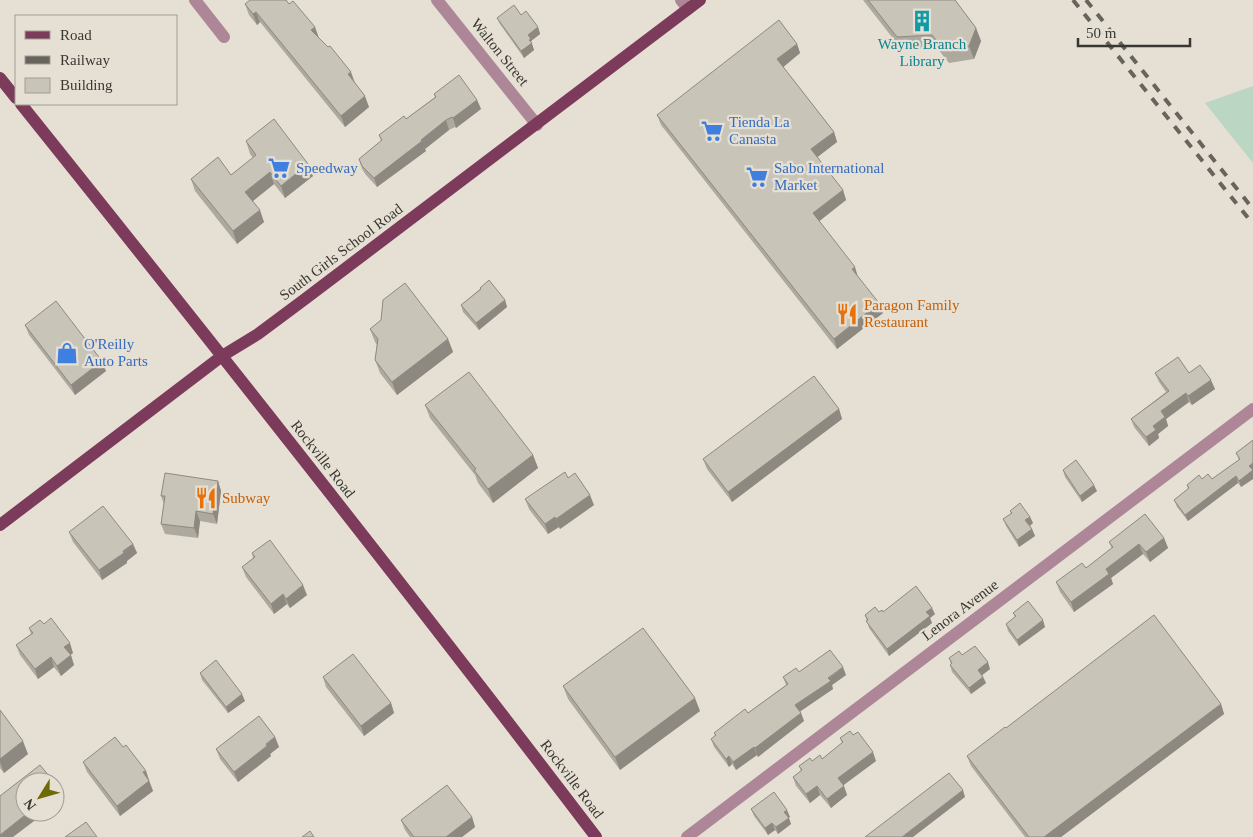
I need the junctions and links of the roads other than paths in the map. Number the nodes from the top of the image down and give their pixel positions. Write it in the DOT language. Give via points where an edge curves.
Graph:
graph roads {
  1 [pos="195,0"];
  2 [pos="437,0"];
  3 [pos="700,0"];
  4 [pos="684,5"];
  5 [pos="224,37"];
  6 [pos="0,78"];
  7 [pos="15,97"];
  8 [pos="22,105"];
  9 [pos="537,125"];
  10 [pos="222,356"];
  11 [pos="1253,409"];
  12 [pos="0,525"];
  13 [pos="596,837"];
  14 [pos="687,837"];
  1 -- 5 [label="street"];
  2 -- 9 [label="street, Walton Street"];
  3 -- 4 [label="main road, South Girls School Road"];
  4 -- 9 [label="main road, South Girls School Road"];
  6 -- 7 [label="main road"];
  8 -- 10 [label="main road, Rockville Road"];
  9 -- 10 [label="main road, South Girls School Road" via="266,328"];
  10 -- 12 [label="main road, South Girls School Road"];
  10 -- 13 [label="main road, Rockville Road"];
  11 -- 14 [label="street, Lenora Avenue"];
}
